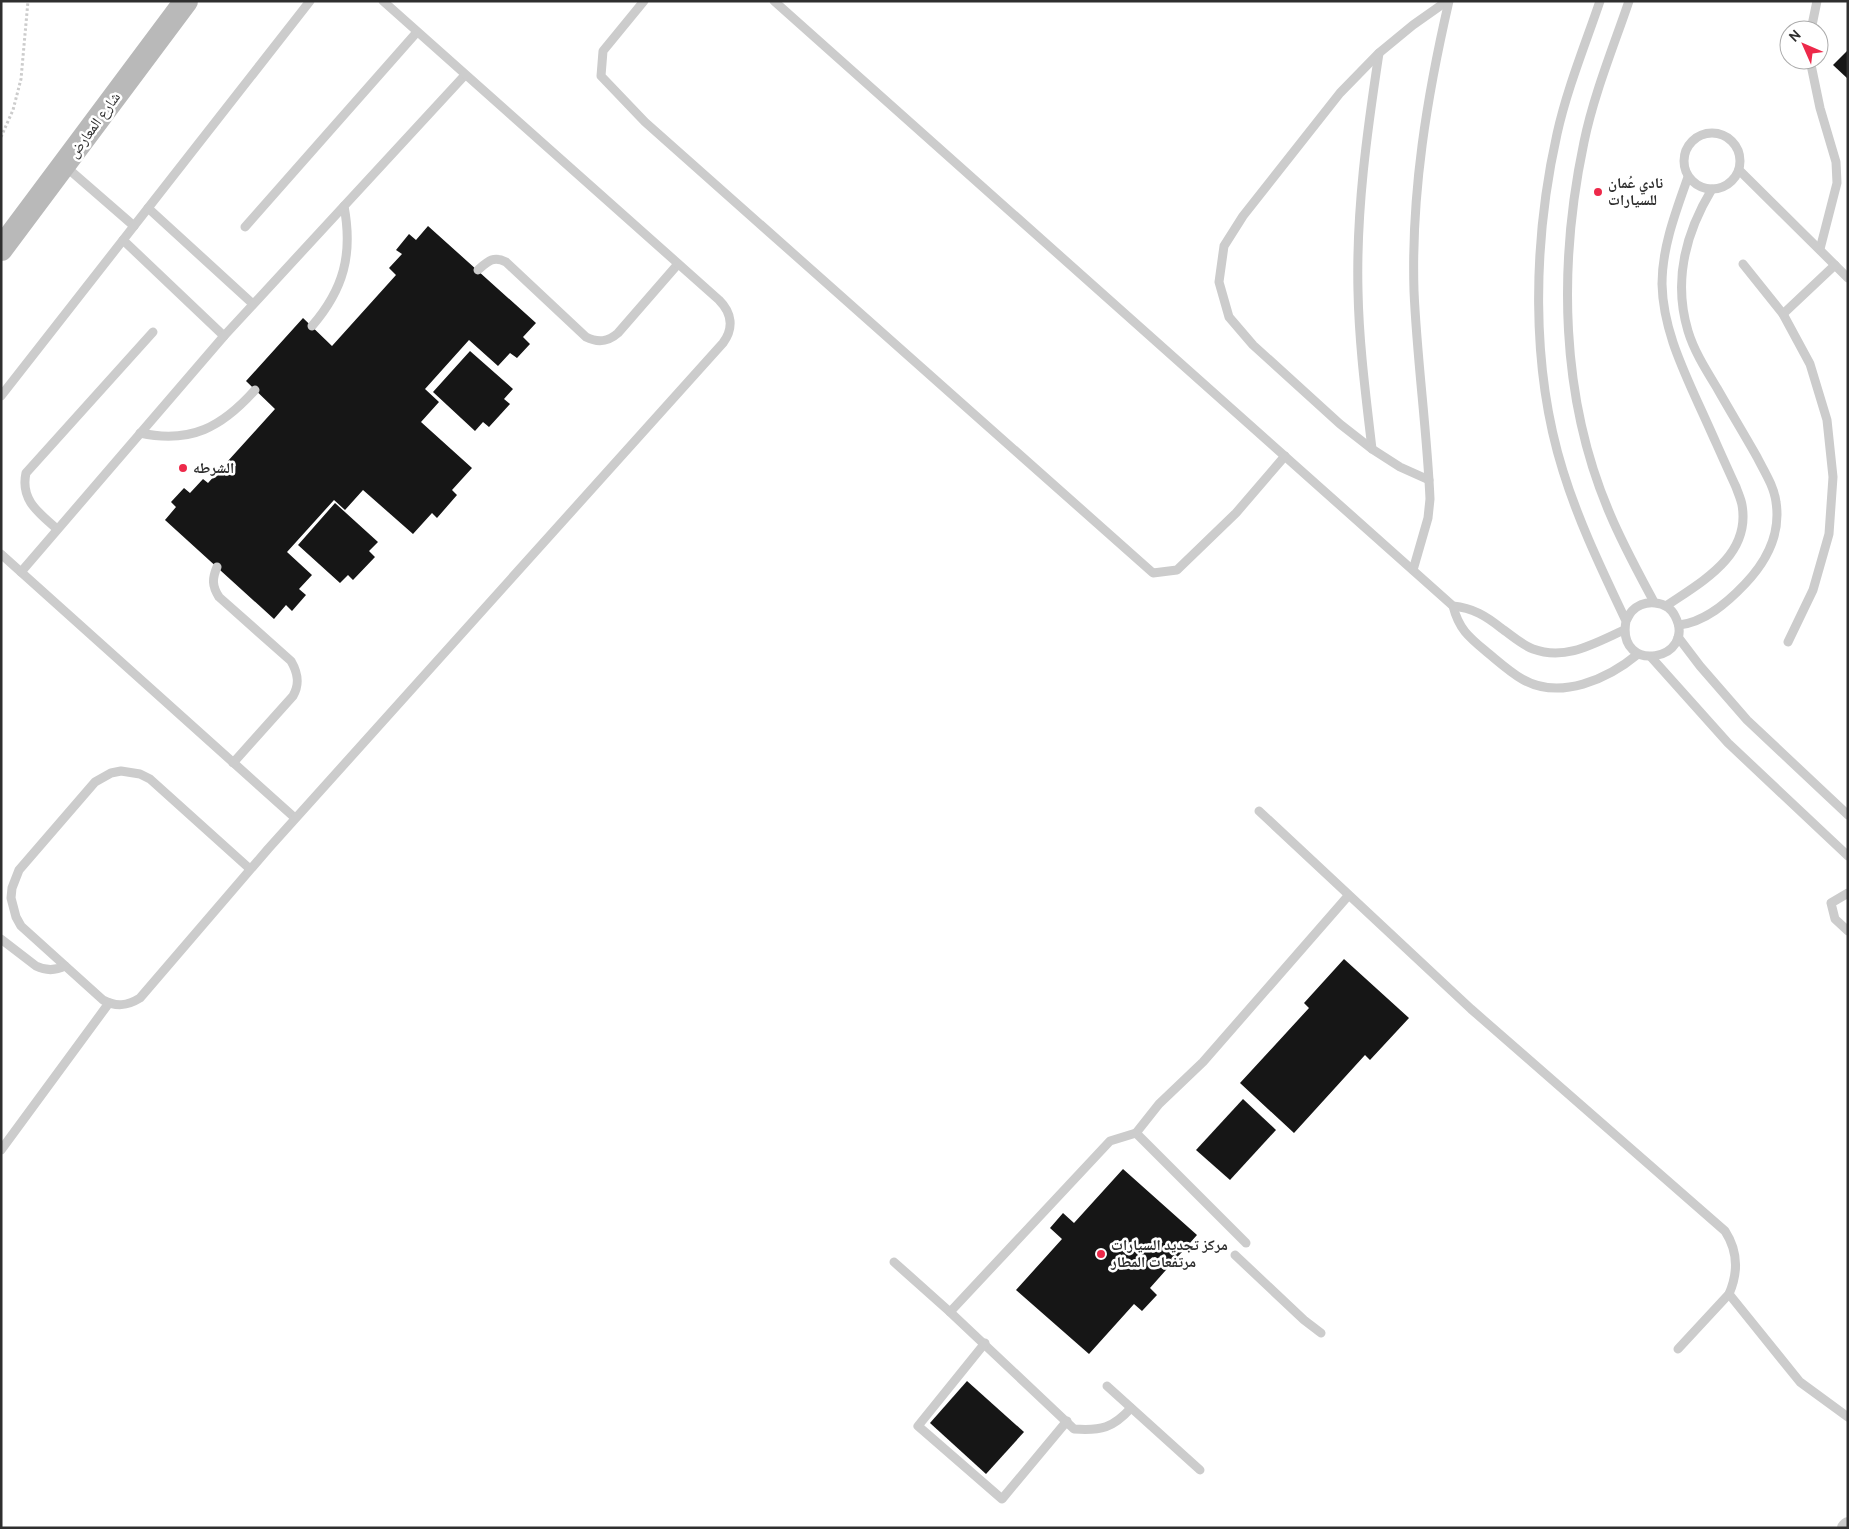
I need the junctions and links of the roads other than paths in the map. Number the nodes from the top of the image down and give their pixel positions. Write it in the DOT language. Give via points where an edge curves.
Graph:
graph roads {
  1 [pos="186,1"];
  2 [pos="310,1"];
  3 [pos="383,1"];
  4 [pos="644,1"];
  5 [pos="774,1"];
  6 [pos="1448,1"];
  7 [pos="1600,1"];
  8 [pos="1629,1"];
  9 [pos="1817,1"];
  10 [pos="1813,20"];
  11 [pos="417,32"];
  12 [pos="1379,53"];
  13 [pos="1812,70"];
  14 [pos="465,74"];
  15 [pos="64,165"];
  16 [pos="1739,170"];
  17 [pos="1688,177"];
  18 [pos="1712,189"];
  19 [pos="344,206"];
  20 [pos="148,208"];
  21 [pos="134,226"];
  22 [pos="245,227"];
  23 [pos="123,240"];
  24 [pos="1,249"];
  25 [pos="1820,250"];
  26 [pos="678,264"];
  27 [pos="1743,264"];
  28 [pos="1835,265"];
  29 [pos="478,270"];
  30 [pos="1848,278"];
  31 [pos="253,304"];
  32 [pos="1784,314"];
  33 [pos="312,326"];
  34 [pos="153,332"];
  35 [pos="224,336"];
  36 [pos="255,390"];
  37 [pos="1,396"];
  38 [pos="140,433"];
  39 [pos="1372,449"];
  40 [pos="1286,456"];
  41 [pos="1429,480"];
  42 [pos="57,530"];
  43 [pos="1,554"];
  44 [pos="217,567"];
  45 [pos="1413,570"];
  46 [pos="21,572"];
  47 [pos="1654,602"];
  48 [pos="1454,606"];
  49 [pos="1666,606"];
  50 [pos="1679,625"];
  51 [pos="1625,626"];
  52 [pos="1678,637"];
  53 [pos="1788,642"];
  54 [pos="1638,654"];
  55 [pos="1651,657"];
  56 [pos="233,763"];
  57 [pos="1259,811"];
  58 [pos="1848,815"];
  59 [pos="295,818"];
  60 [pos="1848,856"];
  61 [pos="250,870"];
  62 [pos="1848,893"];
  63 [pos="1348,896"];
  64 [pos="1848,932"];
  65 [pos="1,939"];
  66 [pos="65,966"];
  67 [pos="109,1003"];
  68 [pos="1136,1133"];
  69 [pos="1,1150"];
  70 [pos="1246,1243"];
  71 [pos="1235,1255"];
  72 [pos="894,1262"];
  73 [pos="1729,1294"];
  74 [pos="950,1312"];
  75 [pos="1321,1333"];
  76 [pos="985,1343"];
  77 [pos="1678,1349"];
  78 [pos="1107,1386"];
  79 [pos="1131,1408"];
  80 [pos="1848,1417"];
  81 [pos="1067,1422"];
  82 [pos="1200,1470"];
  1 -- 15 [label="main road, شارع المعارض"];
  2 -- 20 [label="lane"];
  3 -- 11 [label="lane"];
  4 -- 40 [label="lane" via="603,51 601,76 645,122 1153,573 1177,570 1236,513"];
  5 -- 40 [label="lane"];
  6 -- 12 [label="lane"];
  6 -- 41 [label="lane" via="1432,71 1421,143 1415,216 1414,289"];
  7 -- 51 [label="lane" via="1558,133 1547,186 1541,241 1541,355 1549,413 1563,470"];
  8 -- 47 [label="lane" via="1584,141 1574,195 1567,305 1574,385 1591,463 1609,513"];
  9 -- 10 [label="lane"];
  11 -- 14 [label="lane"];
  11 -- 22 [label="lane"];
  12 -- 39 [label="lane" via="1367,132 1359,231 1362,360"];
  12 -- 39 [label="lane" via="1340,93 1243,216 1224,246 1218,282 1229,317 1253,345"];
  13 -- 25 [label="lane" via="1836,162 1837,183"];
  14 -- 19 [label="lane"];
  14 -- 26 [label="lane"];
  15 -- 21 [label="lane"];
  15 -- 24 [label="main road, شارع المعارض"];
  16 -- 17 [label="lane" via="1736,145 1723,134 1706,133 1691,141 1686,148 1684,163"];
  16 -- 18 [label="lane" via="1728,184"];
  16 -- 25 [label="lane"];
  17 -- 18 [label="lane" via="1699,186"];
  17 -- 49 [label="lane" via="1665,256 1662,283 1664,312 1681,365 1736,487 1742,505 1743,525 1737,544 1726,561"];
  18 -- 50 [label="lane" via="1694,224 1684,255 1681,278 1683,305 1697,355 1768,478 1776,502 1777,526 1771,550 1747,582 1702,619"];
  19 -- 31 [label="lane"];
  19 -- 33 [label="lane" via="348,242 346,261 335,293"];
  20 -- 21 [label="lane"];
  20 -- 31 [label="lane"];
  21 -- 23 [label="lane"];
  23 -- 35 [label="lane"];
  23 -- 37 [label="lane"];
  25 -- 28 [label="lane"];
  26 -- 29 [label="lane" via="618,333 602,341 586,337 506,262 495,258"];
  26 -- 59 [label="lane" via="725,306 731,321 728,336"];
  27 -- 32 [label="lane"];
  28 -- 30 [label="lane"];
  28 -- 32 [label="lane"];
  31 -- 35 [label="lane"];
  32 -- 53 [label="lane" via="1810,364 1819,392 1827,420 1833,477 1829,534 1813,590"];
  34 -- 42 [label="lane" via="26,473 27,498"];
  35 -- 38 [label="lane"];
  36 -- 38 [label="lane" via="231,415 202,431 170,437"];
  38 -- 42 [label="lane"];
  39 -- 41 [label="lane"];
  40 -- 45 [label="lane"];
  41 -- 45 [label="lane" via="1428,518"];
  42 -- 46 [label="lane"];
  43 -- 46 [label="lane"];
  44 -- 56 [label="lane" via="212,577 220,597 291,661 298,677 293,696"];
  45 -- 48 [label="lane"];
  46 -- 56 [label="lane"];
  47 -- 49 [label="lane"];
  47 -- 51 [label="lane" via="1642,604 1632,611"];
  48 -- 51 [label="lane" via="1477,611 1532,649 1550,654 1570,653"];
  48 -- 54 [label="lane" via="1456,619 1463,631 1523,680 1545,687 1569,688 1591,681 1616,670"];
  49 -- 50 [label="lane"];
  50 -- 52 [label="lane"];
  51 -- 54 [label="lane" via="1626,640"];
  52 -- 55 [label="lane" via="1673,648 1663,655"];
  52 -- 58 [label="lane" via="1747,720"];
  54 -- 55 [label="lane"];
  55 -- 60 [label="lane" via="1728,743"];
  56 -- 59 [label="lane"];
  57 -- 63 [label="lane"];
  59 -- 61 [label="lane"];
  61 -- 66 [label="lane" via="146,776 121,771 103,777 95,782 19,870 12,888 13,908 21,926"];
  61 -- 67 [label="lane" via="140,998 122,1005"];
  62 -- 64 [label="lane" via="1831,903 1835,920"];
  63 -- 68 [label="lane" via="1203,1062 1159,1104"];
  63 -- 73 [label="lane" via="1471,1009 1718,1223 1730,1239 1736,1259 1734,1283"];
  65 -- 66 [label="lane" via="42,969"];
  66 -- 67 [label="lane"];
  67 -- 69 [label="lane"];
  68 -- 70 [label="lane"];
  68 -- 74 [label="lane" via="1110,1141"];
  71 -- 75 [label="lane"];
  72 -- 74 [label="lane"];
  73 -- 77 [label="lane"];
  73 -- 80 [label="lane" via="1800,1382"];
  74 -- 76 [label="lane"];
  76 -- 81 [label="lane"];
  76 -- 81 [label="lane" via="918,1426 1002,1500"];
  78 -- 79 [label="lane"];
  79 -- 81 [label="lane" via="1108,1427 1087,1430 1074,1428"];
  79 -- 82 [label="lane"];
}
